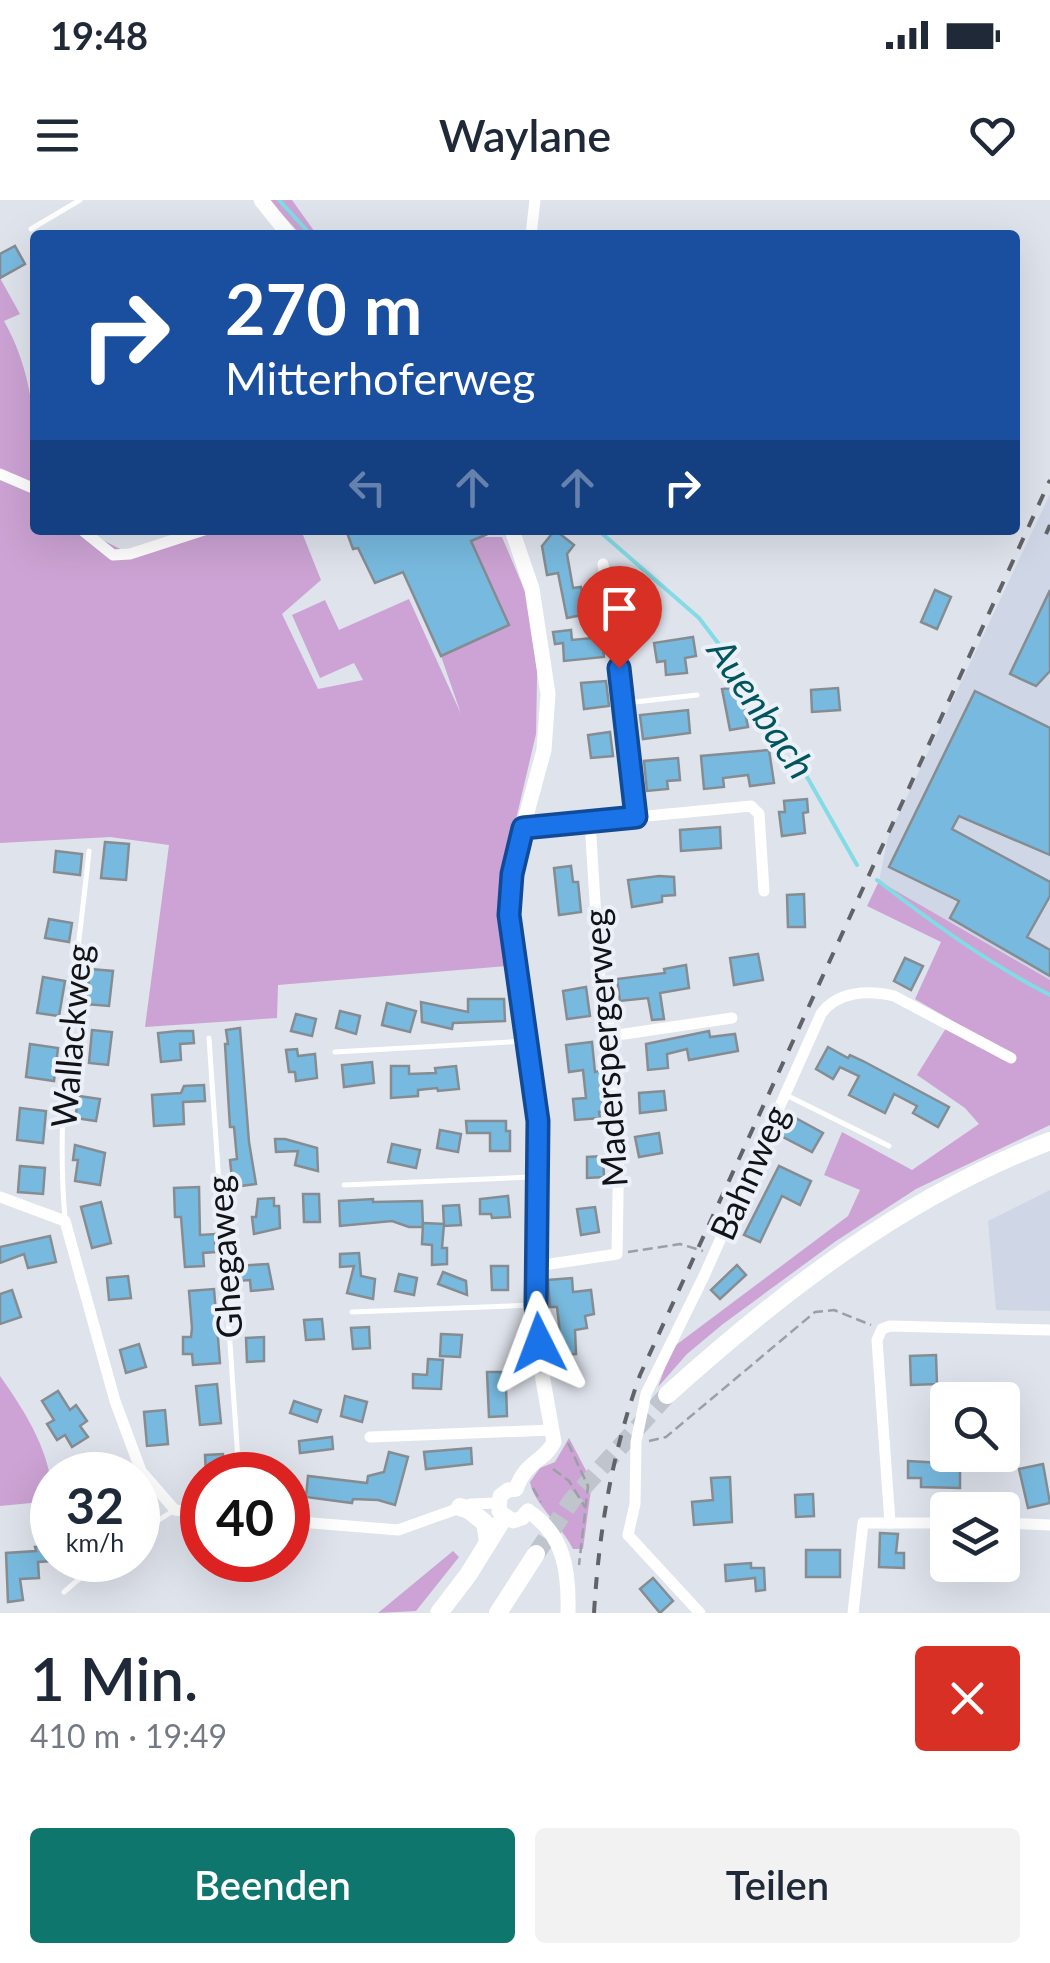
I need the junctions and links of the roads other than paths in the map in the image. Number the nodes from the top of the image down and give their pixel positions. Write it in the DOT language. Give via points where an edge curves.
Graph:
graph roads {
  1 [pos="80,200"];
  2 [pos="261,200"];
  3 [pos="535,200"];
  4 [pos="32,230"];
  5 [pos="285,230"];
  6 [pos="532,230"];
  7 [pos="0,474"];
  8 [pos="30,487"];
  9 [pos="88,535"];
  10 [pos="189,535"];
  11 [pos="514,535"];
  12 [pos="603,564"];
  13 [pos="697,696"];
  14 [pos="624,703"];
  15 [pos="636,817"];
  16 [pos="590,822"];
  17 [pos="523,828"];
  18 [pos="89,851"];
  19 [pos="764,891"];
  20 [pos="732,1018"];
  21 [pos="611,1036"];
  22 [pos="209,1038"];
  23 [pos="527,1041"];
  24 [pos="335,1052"];
  25 [pos="1010,1058"];
  26 [pos="786,1094"];
  27 [pos="1050,1142"];
  28 [pos="889,1146"];
  29 [pos="538,1177"];
  30 [pos="344,1184"];
  31 [pos="0,1197"];
  32 [pos="66,1222"];
  33 [pos="537,1266"];
  34 [pos="536,1305"];
  35 [pos="352,1312"];
  36 [pos="1050,1330"];
  37 [pos="667,1395"];
  38 [pos="552,1430"];
  39 [pos="370,1437"];
  40 [pos="237,1452"];
  41 [pos="524,1487"];
  42 [pos="460,1508"];
  43 [pos="175,1510"];
  44 [pos="500,1510"];
  45 [pos="180,1511"];
  46 [pos="528,1511"];
  47 [pos="160,1519"];
  48 [pos="310,1523"];
  49 [pos="890,1523"];
  50 [pos="930,1523"];
  51 [pos="1020,1524"];
  52 [pos="1050,1526"];
  53 [pos="488,1542"];
  54 [pos="536,1554"];
  55 [pos="76,1582"];
  56 [pos="64,1592"];
  57 [pos="439,1613"];
  58 [pos="498,1613"];
  59 [pos="568,1613"];
  60 [pos="700,1613"];
  61 [pos="853,1613"];
  1 -- 4 [label="lane"];
  2 -- 5 [label="street"];
  3 -- 6 [label="street"];
  7 -- 8 [label="street"];
  9 -- 10 [label="street" via="113,555"];
  11 -- 17 [label="street" via="532,588 548,694 544,750"];
  12 -- 14 [label="street"];
  13 -- 14 [label="lane"];
  14 -- 15 [label="street"];
  15 -- 16 [label="street"];
  15 -- 19 [label="street" via="751,806 759,814"];
  16 -- 17 [label="street"];
  16 -- 21 [label="street, Maderspergerweg" via="600,980"];
  17 -- 23 [label="street" via="509,915"];
  18 -- 32 [label="lane, Wallackweg" via="65,1103"];
  20 -- 21 [label="street"];
  21 -- 33 [label="street, Maderspergerweg" via="619,1140 617,1254"];
  22 -- 40 [label="lane, Ghegaweg"];
  23 -- 24 [label="lane"];
  23 -- 29 [label="street"];
  25 -- 26 [label="street, Bahnweg" via="894,996 848,995 821,1014"];
  26 -- 28 [label="lane"];
  26 -- 60 [label="street, Bahnweg" via="646,1394 636,1442 628,1535"];
  27 -- 37 [label="main road" via="926,1200 824,1264"];
  29 -- 30 [label="lane"];
  29 -- 33 [label="street"];
  31 -- 32 [label="street"];
  32 -- 43 [label="street" via="141,1471"];
  33 -- 34 [label="street"];
  34 -- 35 [label="lane"];
  34 -- 38 [label="street"];
  36 -- 49 [label="street" via="882,1329 877,1340"];
  38 -- 39 [label="street"];
  38 -- 41 [label="street" via="552,1449 528,1466"];
  41 -- 44 [label="street" via="505,1491"];
  41 -- 46 [label="street"];
  42 -- 44 [label="street" via="482,1502"];
  42 -- 48 [label="street" via="398,1530"];
  42 -- 53 [label="main road" via="485,1523"];
  43 -- 45 [label="street"];
  43 -- 47 [label="lane"];
  44 -- 46 [label="street" via="516,1520"];
  44 -- 53 [label="main road"];
  46 -- 59 [label="street" via="560,1546"];
  49 -- 50 [label="street"];
  49 -- 61 [label="street" via="863,1523"];
  51 -- 52 [label="street"];
  53 -- 57 [label="main road"];
  54 -- 58 [label="main road"];
  55 -- 56 [label="lane"];
}
